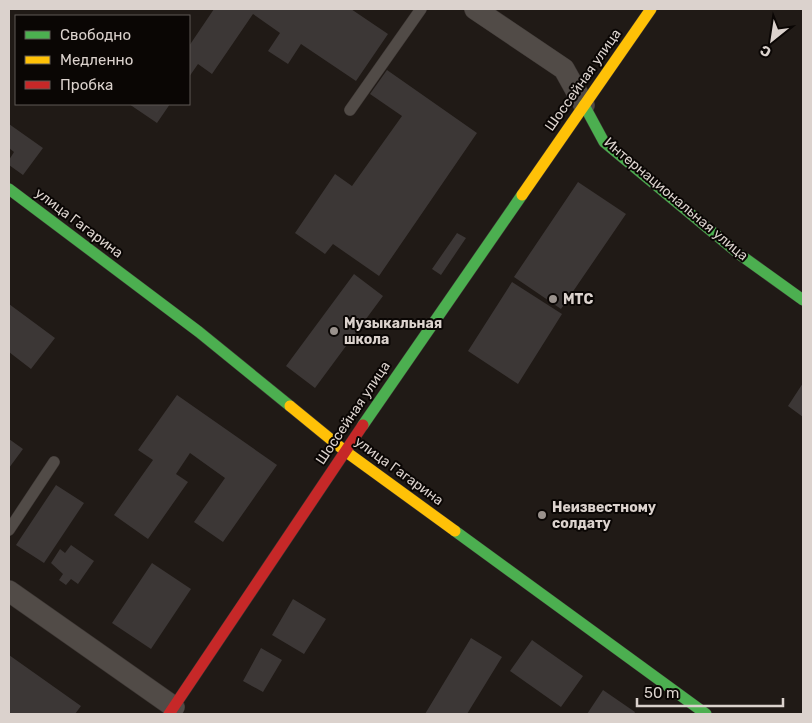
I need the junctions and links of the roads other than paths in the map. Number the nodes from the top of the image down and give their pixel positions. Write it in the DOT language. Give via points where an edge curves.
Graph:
graph roads {
  1 [pos="421,9"];
  2 [pos="475,9"];
  3 [pos="651,9"];
  4 [pos="584,105"];
  5 [pos="350,110"];
  6 [pos="9,189"];
  7 [pos="803,300"];
  8 [pos="345,451"];
  9 [pos="54,462"];
  10 [pos="9,530"];
  11 [pos="9,591"];
  12 [pos="172,711"];
  13 [pos="706,714"];
  1 -- 5 [label="lane"];
  2 -- 4 [label="street, Интернациональная улица" via="564,69"];
  3 -- 4 [label="main road, Шоссейная улица"];
  4 -- 7 [label="main road, Интернациональная улица" via="604,142 739,254"];
  4 -- 8 [label="main road, Шоссейная улица"];
  6 -- 8 [label="main road, улица Гагарина" via="199,332"];
  8 -- 12 [label="main road, Шоссейная улица"];
  8 -- 13 [label="main road, улица Гагарина"];
  9 -- 10 [label="lane"];
  11 -- 12 [label="street"];
}
